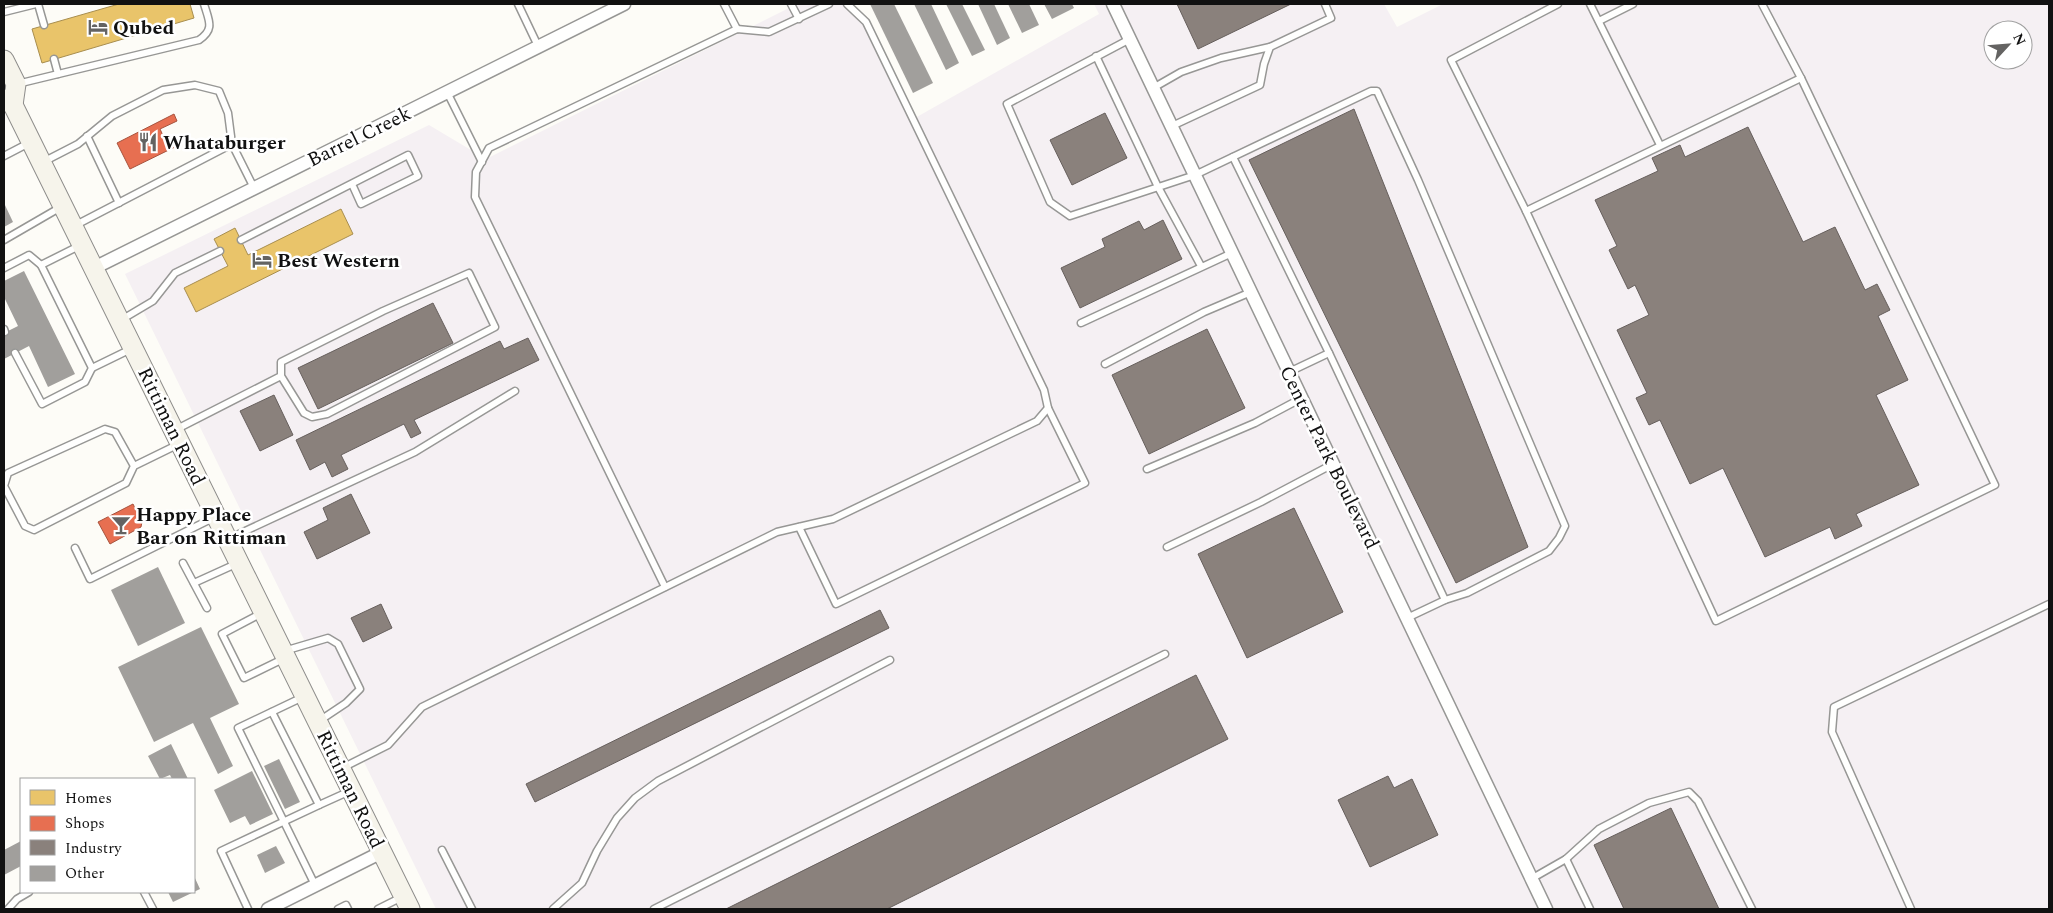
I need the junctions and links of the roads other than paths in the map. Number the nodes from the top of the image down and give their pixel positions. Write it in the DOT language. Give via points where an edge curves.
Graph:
graph roads {
  1 [pos="37,4"];
  2 [pos="204,4"];
  3 [pos="518,4"];
  4 [pos="624,4"];
  5 [pos="724,4"];
  6 [pos="791,4"];
  7 [pos="829,4"];
  8 [pos="848,4"];
  9 [pos="1113,4"];
  10 [pos="1325,4"];
  11 [pos="1558,4"];
  12 [pos="1590,4"];
  13 [pos="1633,4"];
  14 [pos="1762,4"];
  15 [pos="4,12"];
  16 [pos="798,19"];
  17 [pos="1599,20"];
  18 [pos="44,26"];
  19 [pos="738,30"];
  20 [pos="1130,39"];
  21 [pos="538,46"];
  22 [pos="1270,47"];
  23 [pos="1096,56"];
  24 [pos="54,59"];
  25 [pos="4,60"];
  26 [pos="58,74"];
  27 [pos="1800,78"];
  28 [pos="1153,88"];
  29 [pos="447,92"];
  30 [pos="11,96"];
  31 [pos="1172,126"];
  32 [pos="87,136"];
  33 [pos="31,142"];
  34 [pos="232,144"];
  35 [pos="1660,145"];
  36 [pos="4,156"];
  37 [pos="1233,156"];
  38 [pos="41,162"];
  39 [pos="482,162"];
  40 [pos="1195,175"];
  41 [pos="352,184"];
  42 [pos="1158,187"];
  43 [pos="254,188"];
  44 [pos="119,203"];
  45 [pos="63,206"];
  46 [pos="1526,211"];
  47 [pos="73,226"];
  48 [pos="4,240"];
  49 [pos="242,240"];
  50 [pos="82,244"];
  51 [pos="220,251"];
  52 [pos="1232,252"];
  53 [pos="41,266"];
  54 [pos="1201,266"];
  55 [pos="4,268"];
  56 [pos="94,268"];
  57 [pos="1251,292"];
  58 [pos="119,321"];
  59 [pos="1081,323"];
  60 [pos="133,348"];
  61 [pos="15,353"];
  62 [pos="1329,353"];
  63 [pos="1105,364"];
  64 [pos="92,368"];
  65 [pos="1289,372"];
  66 [pos="281,376"];
  67 [pos="515,391"];
  68 [pos="1302,398"];
  69 [pos="1048,408"];
  70 [pos="177,438"];
  71 [pos="1333,464"];
  72 [pos="134,466"];
  73 [pos="1148,469"];
  74 [pos="216,516"];
  75 [pos="798,527"];
  76 [pos="227,540"];
  77 [pos="1168,547"];
  78 [pos="75,548"];
  79 [pos="239,562"];
  80 [pos="183,563"];
  81 [pos="194,584"];
  82 [pos="665,587"];
  83 [pos="1445,600"];
  84 [pos="2049,604"];
  85 [pos="207,608"];
  86 [pos="263,613"];
  87 [pos="1407,618"];
  88 [pos="1165,654"];
  89 [pos="284,655"];
  90 [pos="890,660"];
  91 [pos="305,696"];
  92 [pos="272,712"];
  93 [pos="318,722"];
  94 [pos="340,768"];
  95 [pos="351,790"];
  96 [pos="319,805"];
  97 [pos="284,821"];
  98 [pos="442,850"];
  99 [pos="382,852"];
  100 [pos="1566,859"];
  101 [pos="1531,879"];
  102 [pos="315,885"];
  103 [pos="27,893"];
  104 [pos="144,893"];
  105 [pos="407,903"];
  106 [pos="8,909"];
  107 [pos="152,909"];
  108 [pos="248,909"];
  109 [pos="268,909"];
  110 [pos="338,909"];
  111 [pos="348,909"];
  112 [pos="378,909"];
  113 [pos="472,909"];
  114 [pos="553,909"];
  115 [pos="654,909"];
  116 [pos="1546,909"];
  117 [pos="1590,909"];
  118 [pos="1752,909"];
  119 [pos="1911,909"];
  1 -- 15 [label="lane"];
  1 -- 18 [label="lane"];
  2 -- 26 [label="lane" via="210,25 209,31 199,40"];
  3 -- 21 [label="lane"];
  4 -- 21 [label="street, Barrel Creek"];
  5 -- 19 [label="lane"];
  6 -- 16 [label="lane"];
  7 -- 16 [label="lane"];
  8 -- 69 [label="lane" via="866,22 1044,390"];
  9 -- 20 [label="street, Center Park Boulevard"];
  10 -- 22 [label="lane" via="1331,18"];
  11 -- 46 [label="lane" via="1451,60"];
  12 -- 17 [label="lane"];
  13 -- 17 [label="lane"];
  14 -- 27 [label="lane"];
  16 -- 19 [label="lane" via="769,32"];
  17 -- 35 [label="lane"];
  19 -- 39 [label="lane" via="489,148"];
  20 -- 23 [label="lane"];
  20 -- 28 [label="street, Center Park Boulevard"];
  21 -- 29 [label="street, Barrel Creek"];
  22 -- 28 [label="lane" via="1221,58 1181,72"];
  22 -- 31 [label="lane" via="1260,85"];
  23 -- 42 [label="lane"];
  23 -- 42 [label="lane" via="1007,104 1050,202 1070,216"];
  24 -- 26 [label="lane"];
  25 -- 30 [label="main road, Rittiman Road"];
  26 -- 30 [label="lane"];
  27 -- 35 [label="lane"];
  27 -- 46 [label="lane" via="1995,485 1978,494 1716,620"];
  28 -- 31 [label="street, Center Park Boulevard"];
  29 -- 39 [label="lane"];
  29 -- 43 [label="street, Barrel Creek"];
  30 -- 33 [label="main road, Rittiman Road"];
  31 -- 40 [label="street, Center Park Boulevard"];
  32 -- 34 [label="lane" via="112,116 163,90 195,84 219,91 228,113"];
  32 -- 38 [label="lane" via="78,144"];
  32 -- 44 [label="lane"];
  33 -- 36 [label="lane"];
  33 -- 38 [label="main road, Rittiman Road"];
  34 -- 43 [label="lane"];
  34 -- 44 [label="lane"];
  35 -- 46 [label="lane"];
  37 -- 40 [label="lane"];
  37 -- 62 [label="lane"];
  37 -- 83 [label="lane" via="1371,90 1377,91 1565,526 1549,551 1467,593"];
  38 -- 45 [label="main road, Rittiman Road"];
  39 -- 82 [label="lane" via="476,172 475,197"];
  40 -- 42 [label="lane"];
  40 -- 52 [label="street, Center Park Boulevard"];
  41 -- 41 [label="lane" via="408,155 418,176 361,204"];
  41 -- 49 [label="lane"];
  42 -- 54 [label="lane"];
  43 -- 56 [label="street, Barrel Creek"];
  44 -- 47 [label="lane"];
  45 -- 47 [label="main road, Rittiman Road"];
  45 -- 48 [label="lane"];
  47 -- 50 [label="main road, Rittiman Road"];
  50 -- 53 [label="lane"];
  50 -- 56 [label="main road, Rittiman Road"];
  51 -- 58 [label="lane" via="175,272 153,301"];
  52 -- 54 [label="lane"];
  52 -- 57 [label="street, Center Park Boulevard"];
  53 -- 55 [label="lane" via="29,255"];
  53 -- 64 [label="lane"];
  54 -- 59 [label="lane"];
  56 -- 58 [label="main road, Rittiman Road"];
  57 -- 63 [label="lane" via="1204,312"];
  57 -- 65 [label="street, Center Park Boulevard"];
  58 -- 60 [label="main road, Rittiman Road"];
  60 -- 64 [label="lane"];
  60 -- 70 [label="main road, Rittiman Road"];
  61 -- 64 [label="lane" via="42,404 85,382"];
  62 -- 65 [label="lane"];
  62 -- 83 [label="lane"];
  65 -- 68 [label="street, Center Park Boulevard"];
  66 -- 66 [label="lane" via="304,413 312,417 327,414 495,327 469,273 281,362"];
  66 -- 70 [label="lane"];
  67 -- 76 [label="lane" via="415,452"];
  68 -- 71 [label="street, Center Park Boulevard"];
  68 -- 73 [label="lane" via="1255,423"];
  69 -- 75 [label="lane" via="1037,420 832,518"];
  69 -- 75 [label="lane" via="1086,483 836,604"];
  70 -- 72 [label="lane"];
  70 -- 74 [label="main road, Rittiman Road"];
  71 -- 77 [label="lane"];
  71 -- 87 [label="street, Center Park Boulevard"];
  72 -- 72 [label="lane" via="126,482 34,530 25,526 4,486 8,473 105,429 115,432"];
  74 -- 76 [label="main road, Rittiman Road"];
  74 -- 78 [label="lane" via="90,579"];
  75 -- 82 [label="lane" via="777,532"];
  76 -- 79 [label="main road, Rittiman Road"];
  79 -- 81 [label="lane"];
  79 -- 86 [label="main road, Rittiman Road"];
  80 -- 81 [label="lane"];
  81 -- 85 [label="lane"];
  82 -- 94 [label="lane" via="422,706 388,744"];
  83 -- 87 [label="lane"];
  84 -- 119 [label="lane" via="1834,707 1832,732"];
  86 -- 89 [label="main road, Rittiman Road"];
  86 -- 89 [label="lane" via="222,634 244,678"];
  87 -- 101 [label="street, Center Park Boulevard"];
  88 -- 115 [label="lane"];
  89 -- 91 [label="main road, Rittiman Road"];
  89 -- 93 [label="lane" via="328,638 338,644 360,689"];
  90 -- 114 [label="lane" via="658,781 635,798 618,818 582,882"];
  91 -- 92 [label="lane"];
  91 -- 93 [label="main road, Rittiman Road"];
  92 -- 96 [label="lane"];
  92 -- 97 [label="lane" via="238,728"];
  93 -- 94 [label="main road, Rittiman Road"];
  94 -- 95 [label="main road, Rittiman Road"];
  95 -- 96 [label="lane"];
  95 -- 99 [label="main road, Rittiman Road"];
  96 -- 97 [label="lane"];
  97 -- 102 [label="lane"];
  97 -- 108 [label="lane" via="221,851"];
  98 -- 113 [label="lane"];
  99 -- 102 [label="street"];
  99 -- 105 [label="main road, Rittiman Road"];
  100 -- 101 [label="lane"];
  100 -- 117 [label="lane"];
  100 -- 118 [label="lane" via="1599,829 1649,803 1689,792 1698,800"];
  101 -- 116 [label="street, Center Park Boulevard"];
  102 -- 109 [label="street"];
  103 -- 106 [label="lane"];
  104 -- 107 [label="lane"];
  105 -- 112 [label="lane"];
  110 -- 111 [label="lane" via="346,905"];
}
